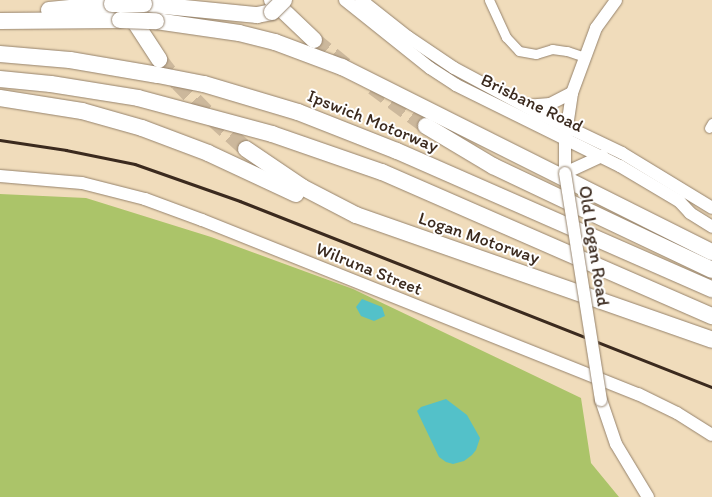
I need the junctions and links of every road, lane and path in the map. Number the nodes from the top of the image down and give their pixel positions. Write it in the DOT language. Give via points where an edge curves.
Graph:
graph roads {
  1 [pos="284,0"];
  2 [pos="345,0"];
  3 [pos="361,0"];
  4 [pos="489,0"];
  5 [pos="616,0"];
  6 [pos="117,2"];
  7 [pos="272,6"];
  8 [pos="5,21"];
  9 [pos="314,40"];
  10 [pos="0,54"];
  11 [pos="584,57"];
  12 [pos="159,58"];
  13 [pos="0,79"];
  14 [pos="572,93"];
  15 [pos="0,98"];
  16 [pos="526,106"];
  17 [pos="426,126"];
  18 [pos="567,126"];
  19 [pos="565,140"];
  20 [pos="246,149"];
  21 [pos="602,156"];
  22 [pos="567,170"];
  23 [pos="0,176"];
  24 [pos="323,199"];
  25 [pos="679,201"];
  26 [pos="712,208"];
  27 [pos="712,218"];
  28 [pos="712,227"];
  29 [pos="712,252"];
  30 [pos="712,270"];
  31 [pos="712,289"];
  32 [pos="712,316"];
  33 [pos="712,340"];
  34 [pos="712,435"];
  35 [pos="648,497"];
  1 -- 7 [label="highway, bridge"];
  2 -- 19 [label="main road, Brisbane Road" via="456,85"];
  3 -- 16 [label="main road, Brisbane Road" via="430,53"];
  4 -- 11 [label="street" via="506,37 519,51 536,54 552,49"];
  5 -- 11 [label="main road, Old Logan Road" via="596,28"];
  6 -- 7 [label="highway, bridge" via="263,15"];
  6 -- 8 [label="highway" via="30,12"];
  6 -- 12 [label="highway"];
  7 -- 9 [label="highway"];
  8 -- 29 [label="highway, bridge" via="156,21 239,33 275,42 342,67"];
  10 -- 31 [label="highway, Ipswich Motorway" via="70,60 158,75 204,84 298,112 397,151"];
  11 -- 14 [label="main road, Old Logan Road"];
  13 -- 32 [label="highway" via="138,98 272,134 382,172"];
  14 -- 16 [label="main road" via="550,104"];
  14 -- 18 [label="main road, Old Logan Road"];
  15 -- 24 [label="highway" via="82,111 142,128 208,153 298,195"];
  16 -- 18 [label="main road, Brisbane Road"];
  17 -- 30 [label="highway" via="493,166"];
  18 -- 19 [label="main road, Old Logan Road"];
  18 -- 26 [label="main road, Brisbane Road" via="622,153"];
  19 -- 21 [label="main road, Brisbane Road"];
  19 -- 22 [label="main road, Old Logan Road"];
  20 -- 24 [label="highway, Logan Motorway" via="284,177"];
  21 -- 22 [label="main road"];
  21 -- 25 [label="main road, Brisbane Road"];
  22 -- 35 [label="main road, Old Logan Road, bridge" via="601,400 616,444"];
  23 -- 34 [label="main road, Wilruna Street" via="82,183 145,199 192,216 638,394"];
  24 -- 33 [label="highway, Logan Motorway" via="384,226"];
  25 -- 27 [label="main road"];
  25 -- 28 [label="main road, Brisbane Road" via="690,213"];
}
